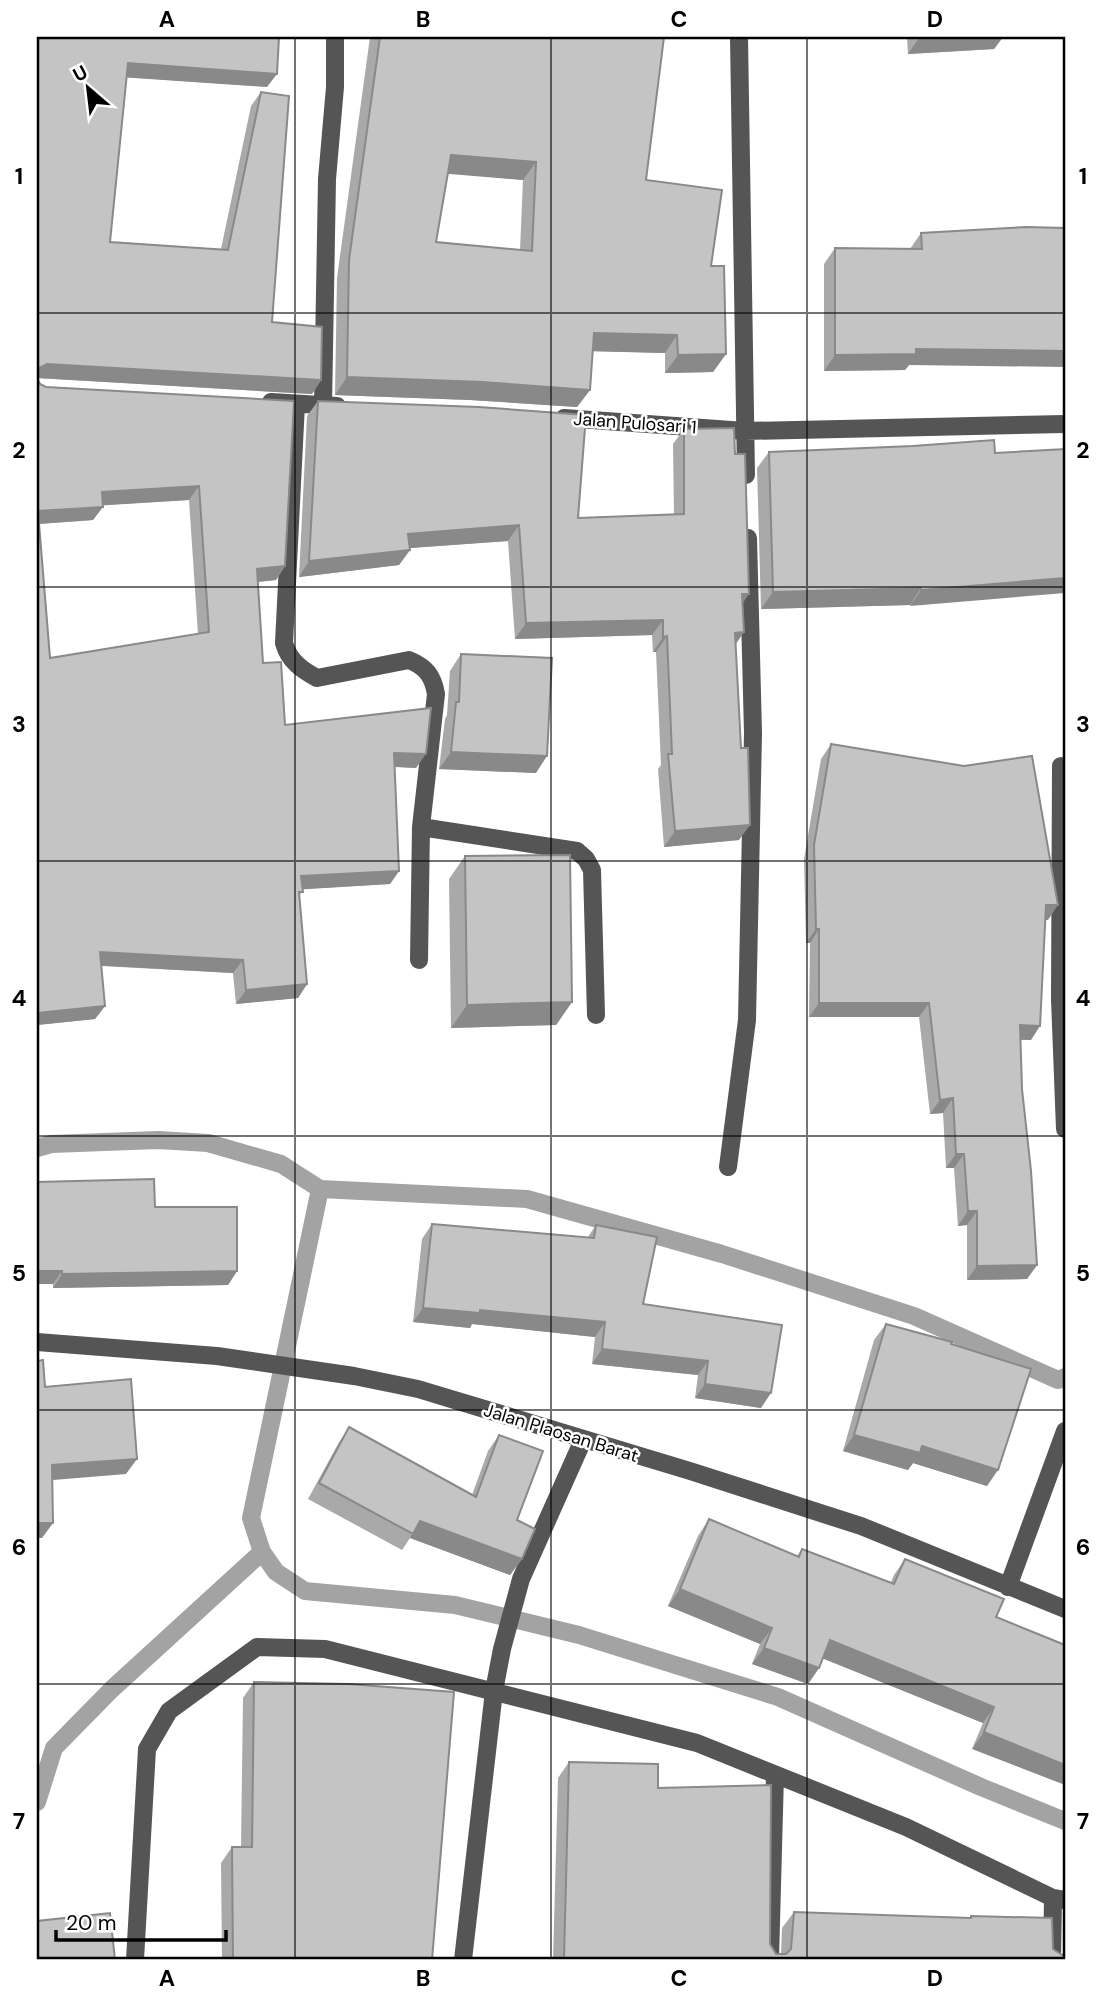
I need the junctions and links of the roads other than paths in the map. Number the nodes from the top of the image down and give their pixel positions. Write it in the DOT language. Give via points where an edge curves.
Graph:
graph roads {
  1 [pos="335,37"];
  2 [pos="739,37"];
  3 [pos="255,402"];
  4 [pos="296,404"];
  5 [pos="323,406"];
  6 [pos="349,407"];
  7 [pos="552,417"];
  8 [pos="1065,424"];
  9 [pos="745,431"];
  10 [pos="746,486"];
  11 [pos="747,527"];
  12 [pos="1060,766"];
  13 [pos="421,827"];
  14 [pos="419,960"];
  15 [pos="596,1015"];
  16 [pos="1065,1129"];
  17 [pos="728,1167"];
  18 [pos="37,1342"];
  19 [pos="1065,1431"];
  20 [pos="583,1440"];
  21 [pos="1008,1587"];
  22 [pos="1065,1609"];
  23 [pos="494,1691"];
  24 [pos="775,1775"];
  25 [pos="1059,1899"];
  26 [pos="135,1960"];
  27 [pos="463,1960"];
  28 [pos="770,1960"];
  29 [pos="1052,1960"];
  1 -- 5 [label="street"];
  2 -- 9 [label="street"];
  3 -- 4 [label="street"];
  4 -- 5 [label="street"];
  4 -- 13 [label="street" via="287,653 317,678 409,660 430,674 436,694"];
  5 -- 6 [label="street"];
  7 -- 9 [label="street, Jalan Pulosari 1"];
  8 -- 9 [label="street, Jalan Pulosari 1"];
  9 -- 10 [label="street"];
  11 -- 17 [label="street" via="753,733 747,1020"];
  12 -- 16 [label="street"];
  13 -- 14 [label="street"];
  13 -- 15 [label="street" via="583,855 592,870"];
  18 -- 20 [label="street, Jalan Plaosan Barat" via="217,1356 354,1376 418,1390"];
  19 -- 21 [label="street"];
  20 -- 21 [label="street, Jalan Plaosan Barat" via="861,1526"];
  20 -- 23 [label="street" via="521,1579"];
  21 -- 22 [label="street, Jalan Plaosan Barat"];
  23 -- 24 [label="street" via="697,1743"];
  23 -- 26 [label="street" via="325,1649 257,1647 169,1711 148,1749"];
  23 -- 27 [label="street"];
  24 -- 25 [label="street" via="906,1827"];
  24 -- 28 [label="street"];
  25 -- 29 [label="street"];
}
